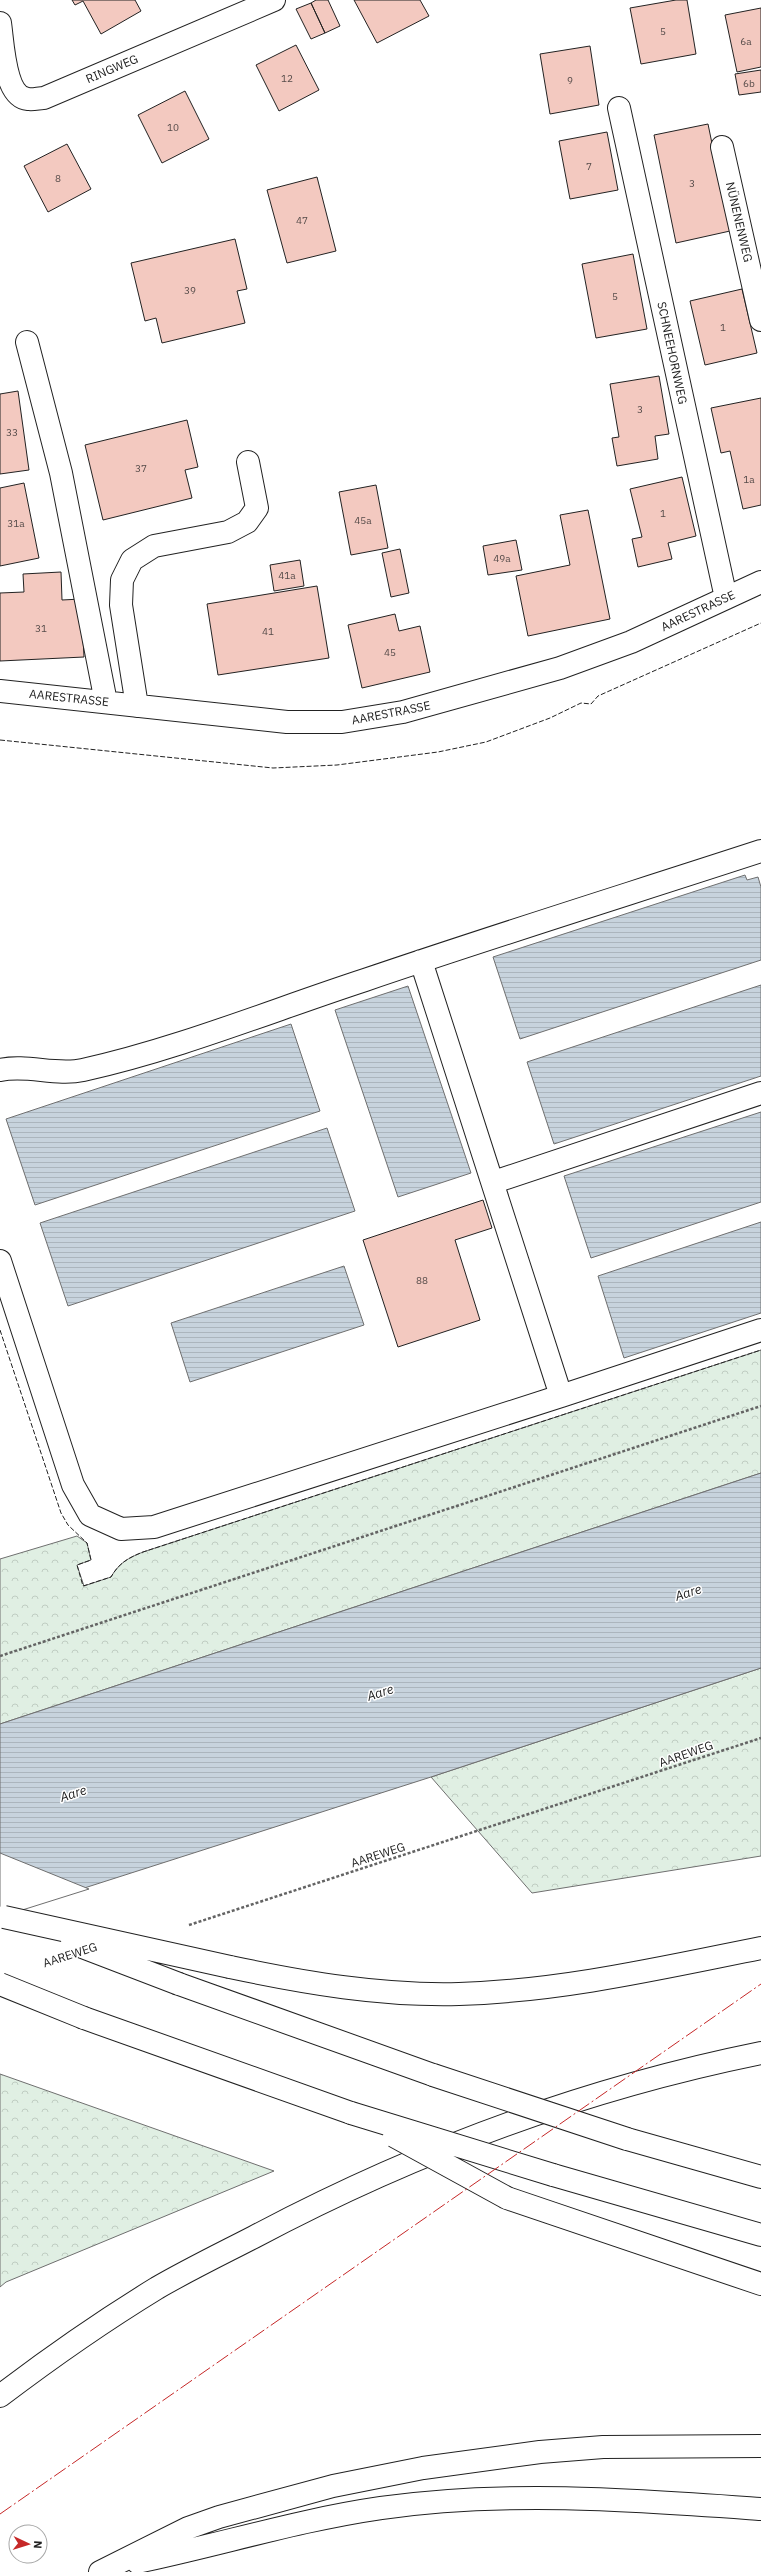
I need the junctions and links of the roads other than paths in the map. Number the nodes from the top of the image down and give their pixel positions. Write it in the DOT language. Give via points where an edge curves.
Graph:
graph roads {
  1 [pos="274,0"];
  2 [pos="0,23"];
  3 [pos="619,108"];
  4 [pos="722,147"];
  5 [pos="761,320"];
  6 [pos="27,342"];
  7 [pos="248,462"];
  8 [pos="761,582"];
  9 [pos="726,598"];
  10 [pos="0,691"];
  11 [pos="106,702"];
  12 [pos="137,706"];
  13 [pos="761,851"];
  14 [pos="421,961"];
  15 [pos="0,1070"];
  16 [pos="761,1093"];
  17 [pos="494,1182"];
  18 [pos="0,1261"];
  19 [pos="761,1330"];
  20 [pos="561,1396"];
  21 [pos="2,1916"];
  22 [pos="761,1948"];
  23 [pos="0,1984"];
  24 [pos="761,2053"];
  25 [pos="351,2113"];
  26 [pos="761,2177"];
  27 [pos="761,2235"];
  28 [pos="761,2284"];
  29 [pos="0,2396"];
  30 [pos="761,2446"];
  31 [pos="761,2509"];
  32 [pos="104,2570"];
  1 -- 2 [label="main road, RINGWEG" via="44,98 28,99 15,92 8,77"];
  3 -- 9 [label="main road, SCHNEEHORNWEG"];
  4 -- 5 [label="main road, NÜNENENWEG"];
  6 -- 11 [label="main road" via="61,473"];
  7 -- 12 [label="main road" via="257,508 247,522 228,532 154,546 132,560 122,580 121,604"];
  8 -- 9 [label="main road, AARESTRASSE"];
  9 -- 12 [label="main road, AARESTRASSE" via="631,642 560,668 403,712 342,722 287,722"];
  10 -- 11 [label="main road, AARESTRASSE"];
  11 -- 12 [label="main road, AARESTRASSE"];
  13 -- 14 [label="main road"];
  14 -- 15 [label="main road" via="133,1057 80,1070"];
  14 -- 17 [label="main road"];
  16 -- 17 [label="main road"];
  17 -- 20 [label="main road"];
  18 -- 20 [label="main road" via="73,1485 90,1515 121,1529 154,1527"];
  19 -- 20 [label="main road"];
  21 -- 22 [label="main road, bridge" via="230,1967 344,1988 398,1993 458,1994 514,1991 574,1983"];
  21 -- 26 [label="main road, bridge" via="179,1984 433,2075 627,2139"];
  23 -- 25 [label="main road, bridge" via="84,2018"];
  24 -- 29 [label="main road" via="558,2106 478,2134 360,2183 156,2289"];
  25 -- 27 [label="main road, bridge" via="553,2176"];
  25 -- 28 [label="main road, bridge" via="507,2198"];
  30 -- 32 [label="main road" via="603,2447 540,2452 423,2468 333,2486 219,2517 188,2528"];
  31 -- 32 [label="main road" via="541,2497 425,2503 294,2523"];
}
